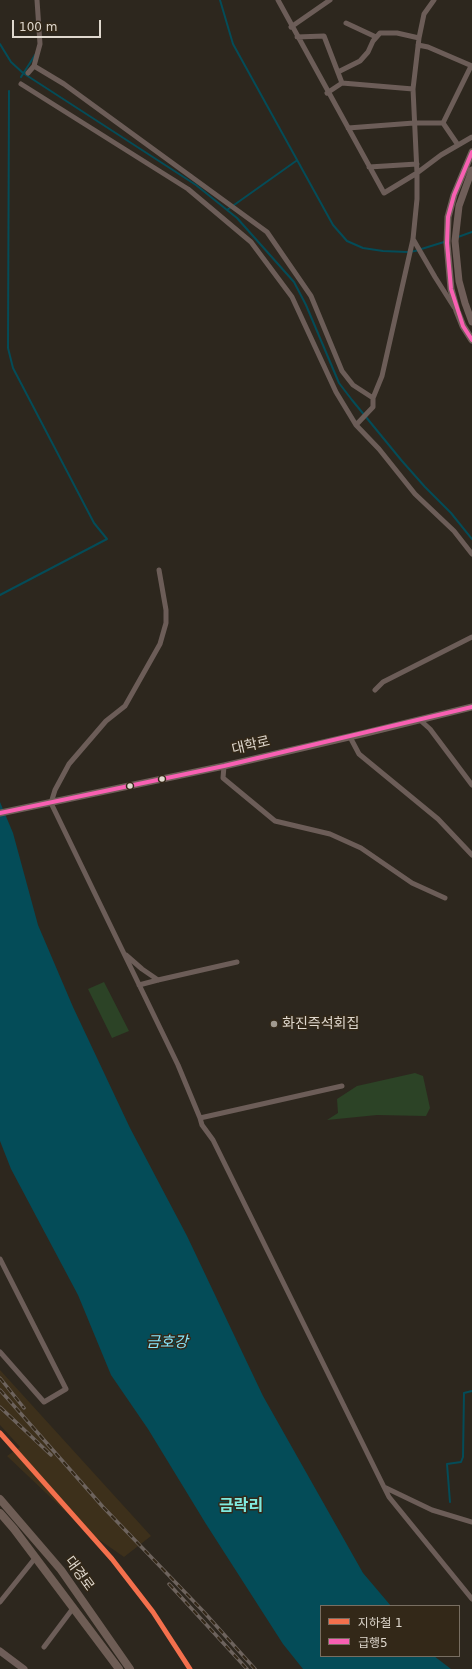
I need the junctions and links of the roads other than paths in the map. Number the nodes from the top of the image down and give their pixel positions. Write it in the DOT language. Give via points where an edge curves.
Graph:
graph roads {
  1 [pos="37,0"];
  2 [pos="278,0"];
  3 [pos="330,0"];
  4 [pos="434,0"];
  5 [pos="346,23"];
  6 [pos="291,27"];
  7 [pos="297,36"];
  8 [pos="376,38"];
  9 [pos="418,38"];
  10 [pos="418,45"];
  11 [pos="34,66"];
  12 [pos="472,66"];
  13 [pos="338,72"];
  14 [pos="28,74"];
  15 [pos="342,83"];
  16 [pos="21,84"];
  17 [pos="413,89"];
  18 [pos="327,93"];
  19 [pos="414,123"];
  20 [pos="443,123"];
  21 [pos="348,128"];
  22 [pos="472,137"];
  23 [pos="458,145"];
  24 [pos="472,152"];
  25 [pos="417,164"];
  26 [pos="370,167"];
  27 [pos="472,170"];
  28 [pos="417,173"];
  29 [pos="413,238"];
  30 [pos="457,311"];
  31 [pos="472,322"];
  32 [pos="472,340"];
  33 [pos="373,398"];
  34 [pos="356,425"];
  35 [pos="472,554"];
  36 [pos="159,570"];
  37 [pos="472,637"];
  38 [pos="375,690"];
  39 [pos="472,707"];
  40 [pos="420,720"];
  41 [pos="350,737"];
  42 [pos="224,766"];
  43 [pos="472,785"];
  44 [pos="51,803"];
  45 [pos="0,813"];
  46 [pos="472,855"];
  47 [pos="445,898"];
  48 [pos="123,952"];
  49 [pos="237,962"];
  50 [pos="158,980"];
  51 [pos="139,985"];
  52 [pos="342,1086"];
  53 [pos="200,1118"];
  54 [pos="0,1259"];
  55 [pos="0,1352"];
  56 [pos="384,1487"];
  57 [pos="0,1499"];
  58 [pos="0,1513"];
  59 [pos="472,1522"];
  60 [pos="36,1557"];
  61 [pos="472,1599"];
  62 [pos="0,1602"];
  63 [pos="74,1607"];
  64 [pos="44,1647"];
  65 [pos="0,1651"];
  66 [pos="24,1669"];
  67 [pos="119,1669"];
  68 [pos="130,1669"];
  1 -- 11 [label="street" via="40,44"];
  2 -- 6 [label="street"];
  3 -- 6 [label="street"];
  4 -- 9 [label="street" via="424,14"];
  5 -- 8 [label="street"];
  6 -- 7 [label="street"];
  7 -- 13 [label="street" via="324,36"];
  7 -- 18 [label="street"];
  8 -- 9 [label="street" via="380,33 398,33"];
  8 -- 13 [label="street" via="360,61"];
  9 -- 10 [label="street"];
  10 -- 12 [label="street"];
  10 -- 17 [label="street"];
  11 -- 14 [label="street"];
  11 -- 33 [label="street" via="64,84 266,232 311,296 342,371 353,385"];
  12 -- 20 [label="street"];
  13 -- 15 [label="street"];
  15 -- 17 [label="street"];
  15 -- 18 [label="street"];
  16 -- 34 [label="street" via="188,189 251,242 292,297 336,392"];
  17 -- 19 [label="street"];
  18 -- 21 [label="street"];
  19 -- 20 [label="street"];
  19 -- 21 [label="street"];
  19 -- 25 [label="street"];
  20 -- 23 [label="street"];
  21 -- 26 [label="street"];
  22 -- 23 [label="street"];
  23 -- 28 [label="street"];
  24 -- 30 [label="main road" via="448,217 447,243 451,289"];
  25 -- 26 [label="street"];
  25 -- 28 [label="street"];
  26 -- 28 [label="street" via="384,193"];
  27 -- 31 [label="main road" via="459,206 455,241 459,281"];
  28 -- 29 [label="street"];
  29 -- 30 [label="street" via="434,277"];
  29 -- 33 [label="street" via="382,376"];
  30 -- 32 [label="main road"];
  33 -- 34 [label="street" via="373,407"];
  34 -- 35 [label="street" via="415,494 454,531"];
  36 -- 44 [label="street" via="166,610 166,624 160,644 125,706 106,721 69,764"];
  37 -- 38 [label="street" via="383,682"];
  39 -- 40 [label="main road, 대학로"];
  40 -- 41 [label="main road, 대학로"];
  40 -- 43 [label="street" via="430,729"];
  41 -- 42 [label="main road, 대학로"];
  41 -- 46 [label="street" via="359,754 438,819"];
  42 -- 44 [label="main road, 대학로"];
  42 -- 47 [label="street" via="223,778 275,822 330,834 361,848 412,883"];
  44 -- 45 [label="main road, 대학로"];
  44 -- 48 [label="street"];
  48 -- 50 [label="street"];
  48 -- 51 [label="street"];
  49 -- 50 [label="street"];
  50 -- 51 [label="street"];
  51 -- 53 [label="street"];
  52 -- 53 [label="street"];
  53 -- 56 [label="street"];
  54 -- 55 [label="street" via="66,1389 44,1402"];
  56 -- 59 [label="street" via="432,1510"];
  56 -- 61 [label="street" via="412,1528"];
  57 -- 68 [label="main road, 대경로" via="61,1570"];
  58 -- 60 [label="main road, 대경로"];
  60 -- 62 [label="street"];
  60 -- 63 [label="main road, 대경로"];
  63 -- 64 [label="street"];
  63 -- 67 [label="main road, 대경로"];
  65 -- 66 [label="main road"];
}
